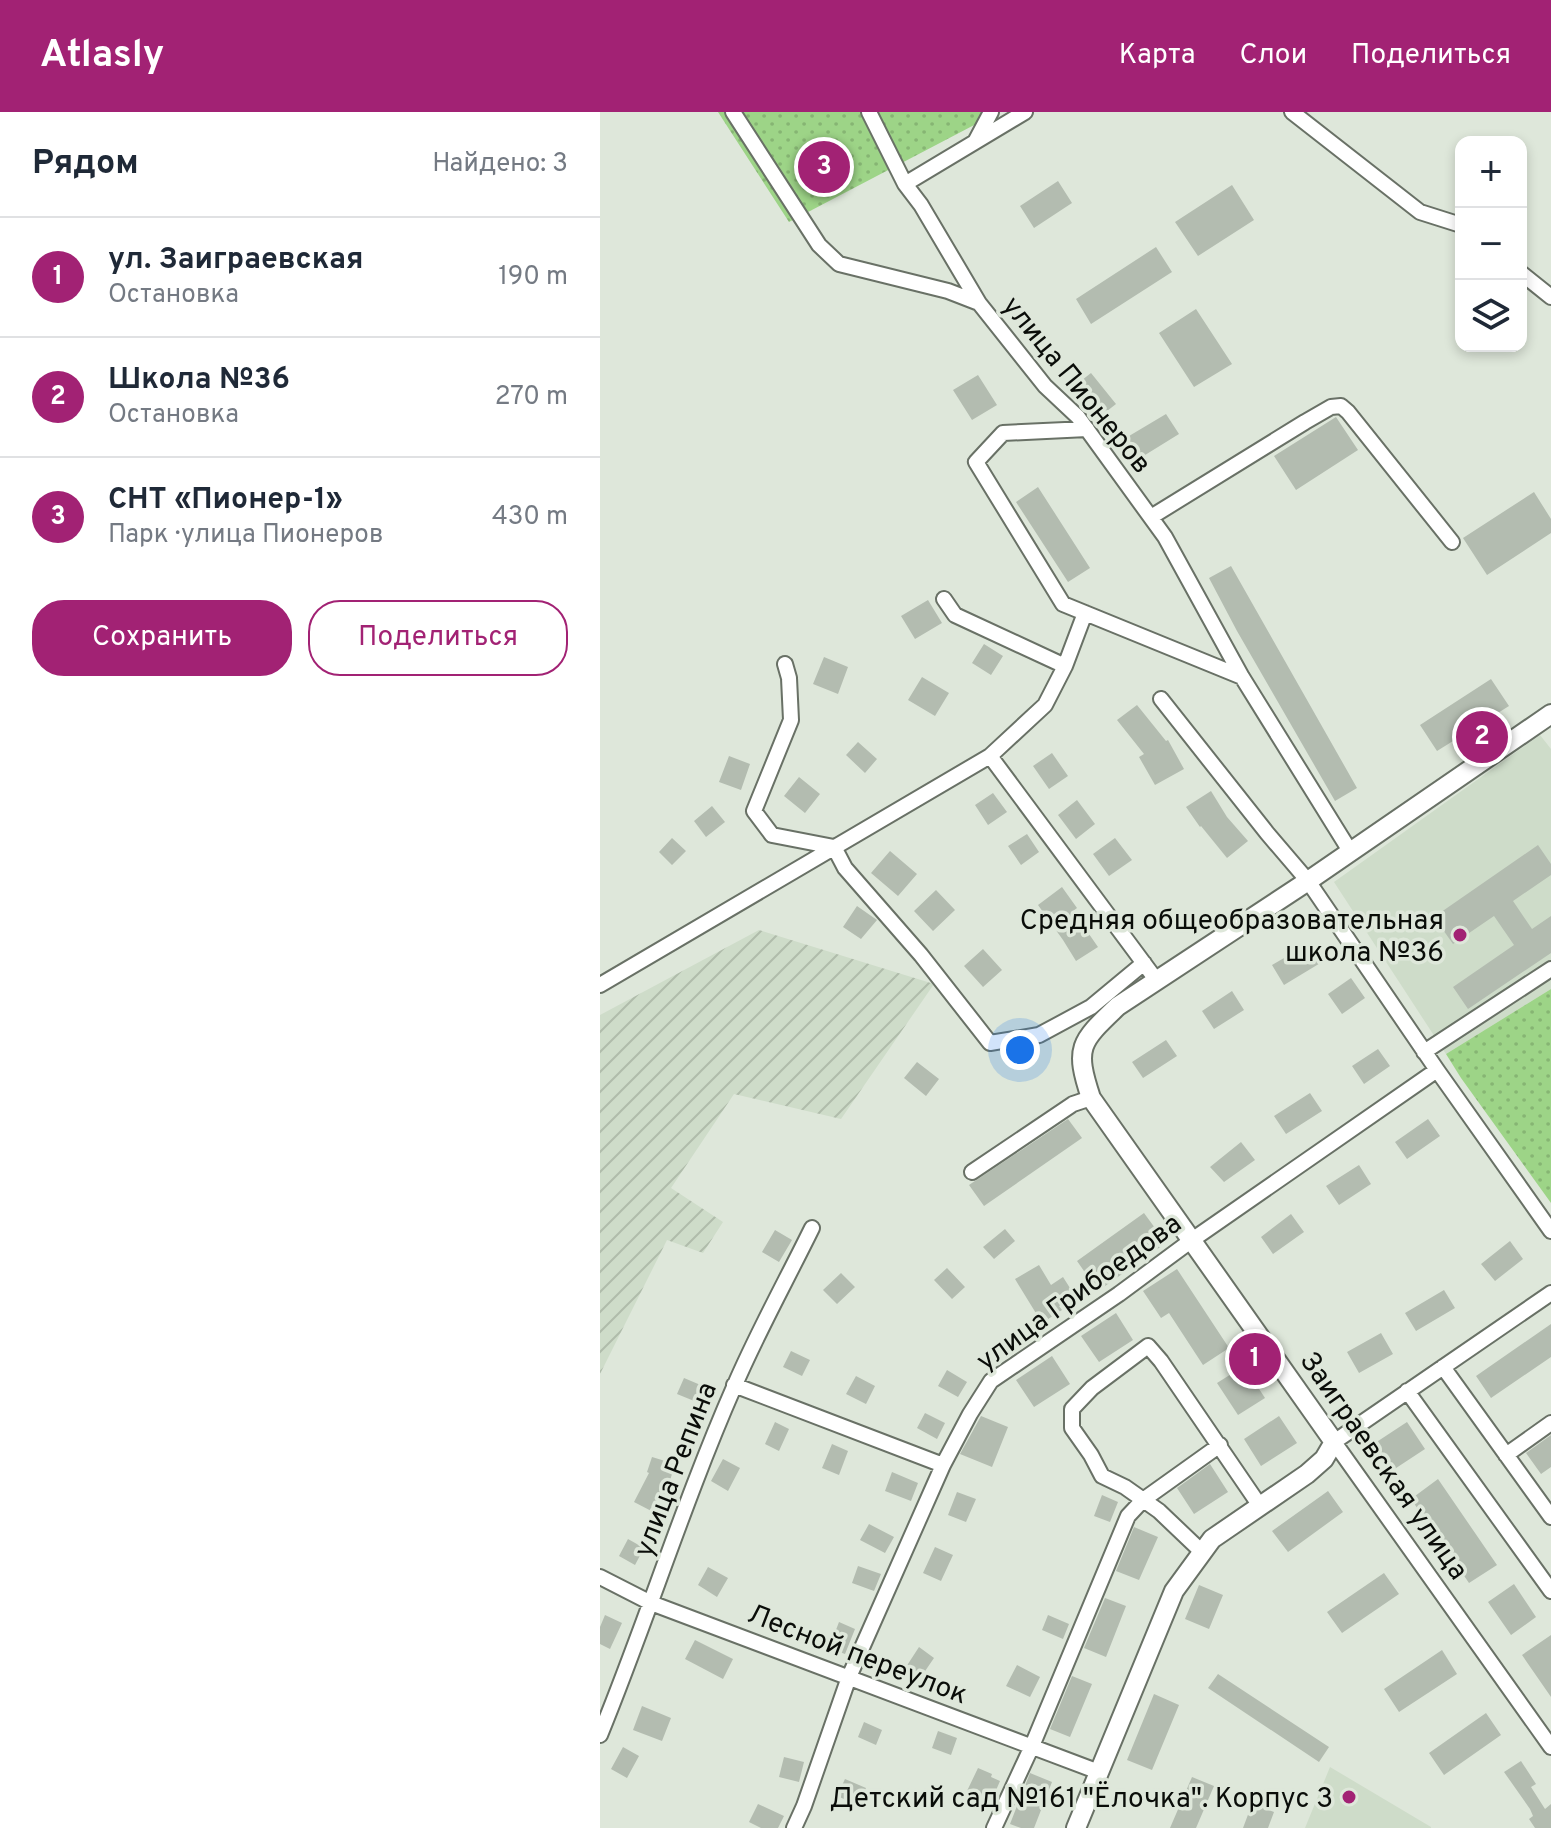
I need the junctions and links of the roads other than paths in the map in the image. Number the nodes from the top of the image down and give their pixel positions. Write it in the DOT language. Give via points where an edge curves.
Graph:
graph roads {
  1 [pos="733,112"];
  2 [pos="869,112"];
  3 [pos="991,112"];
  4 [pos="1025,112"];
  5 [pos="1292,112"];
  6 [pos="975,142"];
  7 [pos="905,184"];
  8 [pos="1455,223"];
  9 [pos="1527,278"];
  10 [pos="1551,297"];
  11 [pos="979,303"];
  12 [pos="1087,429"];
  13 [pos="1151,517"];
  14 [pos="1452,542"];
  15 [pos="944,599"];
  16 [pos="1085,613"];
  17 [pos="785,664"];
  18 [pos="1065,666"];
  19 [pos="1242,677"];
  20 [pos="1161,699"];
  21 [pos="1551,714"];
  22 [pos="990,756"];
  23 [pos="834,847"];
  24 [pos="1350,851"];
  25 [pos="1308,881"];
  26 [pos="1144,963"];
  27 [pos="1551,969"];
  28 [pos="1157,981"];
  29 [pos="600,985"];
  30 [pos="1424,1052"];
  31 [pos="1437,1070"];
  32 [pos="1091,1098"];
  33 [pos="972,1172"];
  34 [pos="812,1228"];
  35 [pos="1551,1231"];
  36 [pos="1192,1240"];
  37 [pos="1551,1293"];
  38 [pos="1443,1367"];
  39 [pos="734,1385"];
  40 [pos="1407,1391"];
  41 [pos="1551,1423"];
  42 [pos="1334,1442"];
  43 [pos="1220,1445"];
  44 [pos="1506,1455"];
  45 [pos="943,1465"];
  46 [pos="1143,1500"];
  47 [pos="1260,1506"];
  48 [pos="1551,1517"];
  49 [pos="1202,1552"];
  50 [pos="600,1577"];
  51 [pos="1551,1591"];
  52 [pos="651,1603"];
  53 [pos="849,1677"];
  54 [pos="600,1735"];
  55 [pos="1032,1746"];
  56 [pos="1551,1747"];
  57 [pos="1099,1772"];
  58 [pos="794,1828"];
  59 [pos="994,1828"];
  60 [pos="1076,1828"];
  1 -- 11 [label="street" via="819,245 839,264"];
  2 -- 7 [label="street, улица Пионеров"];
  3 -- 6 [label="street"];
  4 -- 6 [label="street"];
  5 -- 8 [label="street" via="1420,212"];
  6 -- 7 [label="street"];
  7 -- 11 [label="street, улица Пионеров"];
  9 -- 10 [label="street"];
  11 -- 12 [label="street, улица Пионеров"];
  12 -- 13 [label="street, улица Пионеров"];
  12 -- 16 [label="street" via="1003,433 976,462 1063,604"];
  13 -- 14 [label="street" via="1305,422 1341,406"];
  13 -- 19 [label="street, улица Пионеров"];
  15 -- 18 [label="street" via="955,615"];
  16 -- 18 [label="street"];
  16 -- 19 [label="street"];
  17 -- 23 [label="street" via="791,720 754,811 772,835"];
  18 -- 22 [label="street" via="1045,705"];
  19 -- 24 [label="street, улица Пионеров"];
  20 -- 25 [label="street"];
  21 -- 24 [label="main road"];
  22 -- 23 [label="street"];
  22 -- 26 [label="street"];
  23 -- 26 [label="street" via="845,868 990,1043 1039,1035 1091,1007"];
  23 -- 29 [label="street"];
  24 -- 25 [label="main road"];
  25 -- 28 [label="main road"];
  25 -- 30 [label="street"];
  26 -- 28 [label="street"];
  27 -- 30 [label="street"];
  28 -- 32 [label="main road, Заиграевская улица" via="1092,1031 1081,1051"];
  30 -- 31 [label="street"];
  31 -- 35 [label="street"];
  31 -- 36 [label="street, улица Грибоедова"];
  32 -- 33 [label="street" via="1073,1104"];
  32 -- 36 [label="main road, Заиграевская улица"];
  34 -- 39 [label="street, улица Репина"];
  36 -- 42 [label="main road, Заиграевская улица"];
  36 -- 45 [label="street, улица Грибоедова" via="991,1381"];
  37 -- 38 [label="street"];
  38 -- 40 [label="street"];
  38 -- 44 [label="street"];
  39 -- 45 [label="street"];
  39 -- 52 [label="street, улица Репина"];
  40 -- 42 [label="street"];
  40 -- 51 [label="street"];
  41 -- 44 [label="street"];
  42 -- 47 [label="main road" via="1307,1474"];
  42 -- 56 [label="street, Заиграевская улица"];
  43 -- 46 [label="street"];
  43 -- 46 [label="street" via="1148,1346 1132,1356 1072,1409 1072,1428 1102,1476"];
  43 -- 47 [label="street"];
  44 -- 48 [label="street"];
  45 -- 53 [label="street, улица Грибоедова"];
  46 -- 49 [label="street"];
  46 -- 55 [label="street" via="1128,1516"];
  47 -- 49 [label="main road"];
  49 -- 57 [label="main road" via="1174,1591"];
  50 -- 52 [label="street, Лесной переулок"];
  52 -- 53 [label="street, Лесной переулок"];
  52 -- 54 [label="street, улица Репина"];
  53 -- 55 [label="street, Лесной переулок"];
  53 -- 58 [label="street, улица Грибоедова"];
  55 -- 57 [label="street, Лесной переулок"];
  55 -- 59 [label="street"];
  57 -- 60 [label="main road"];
}
